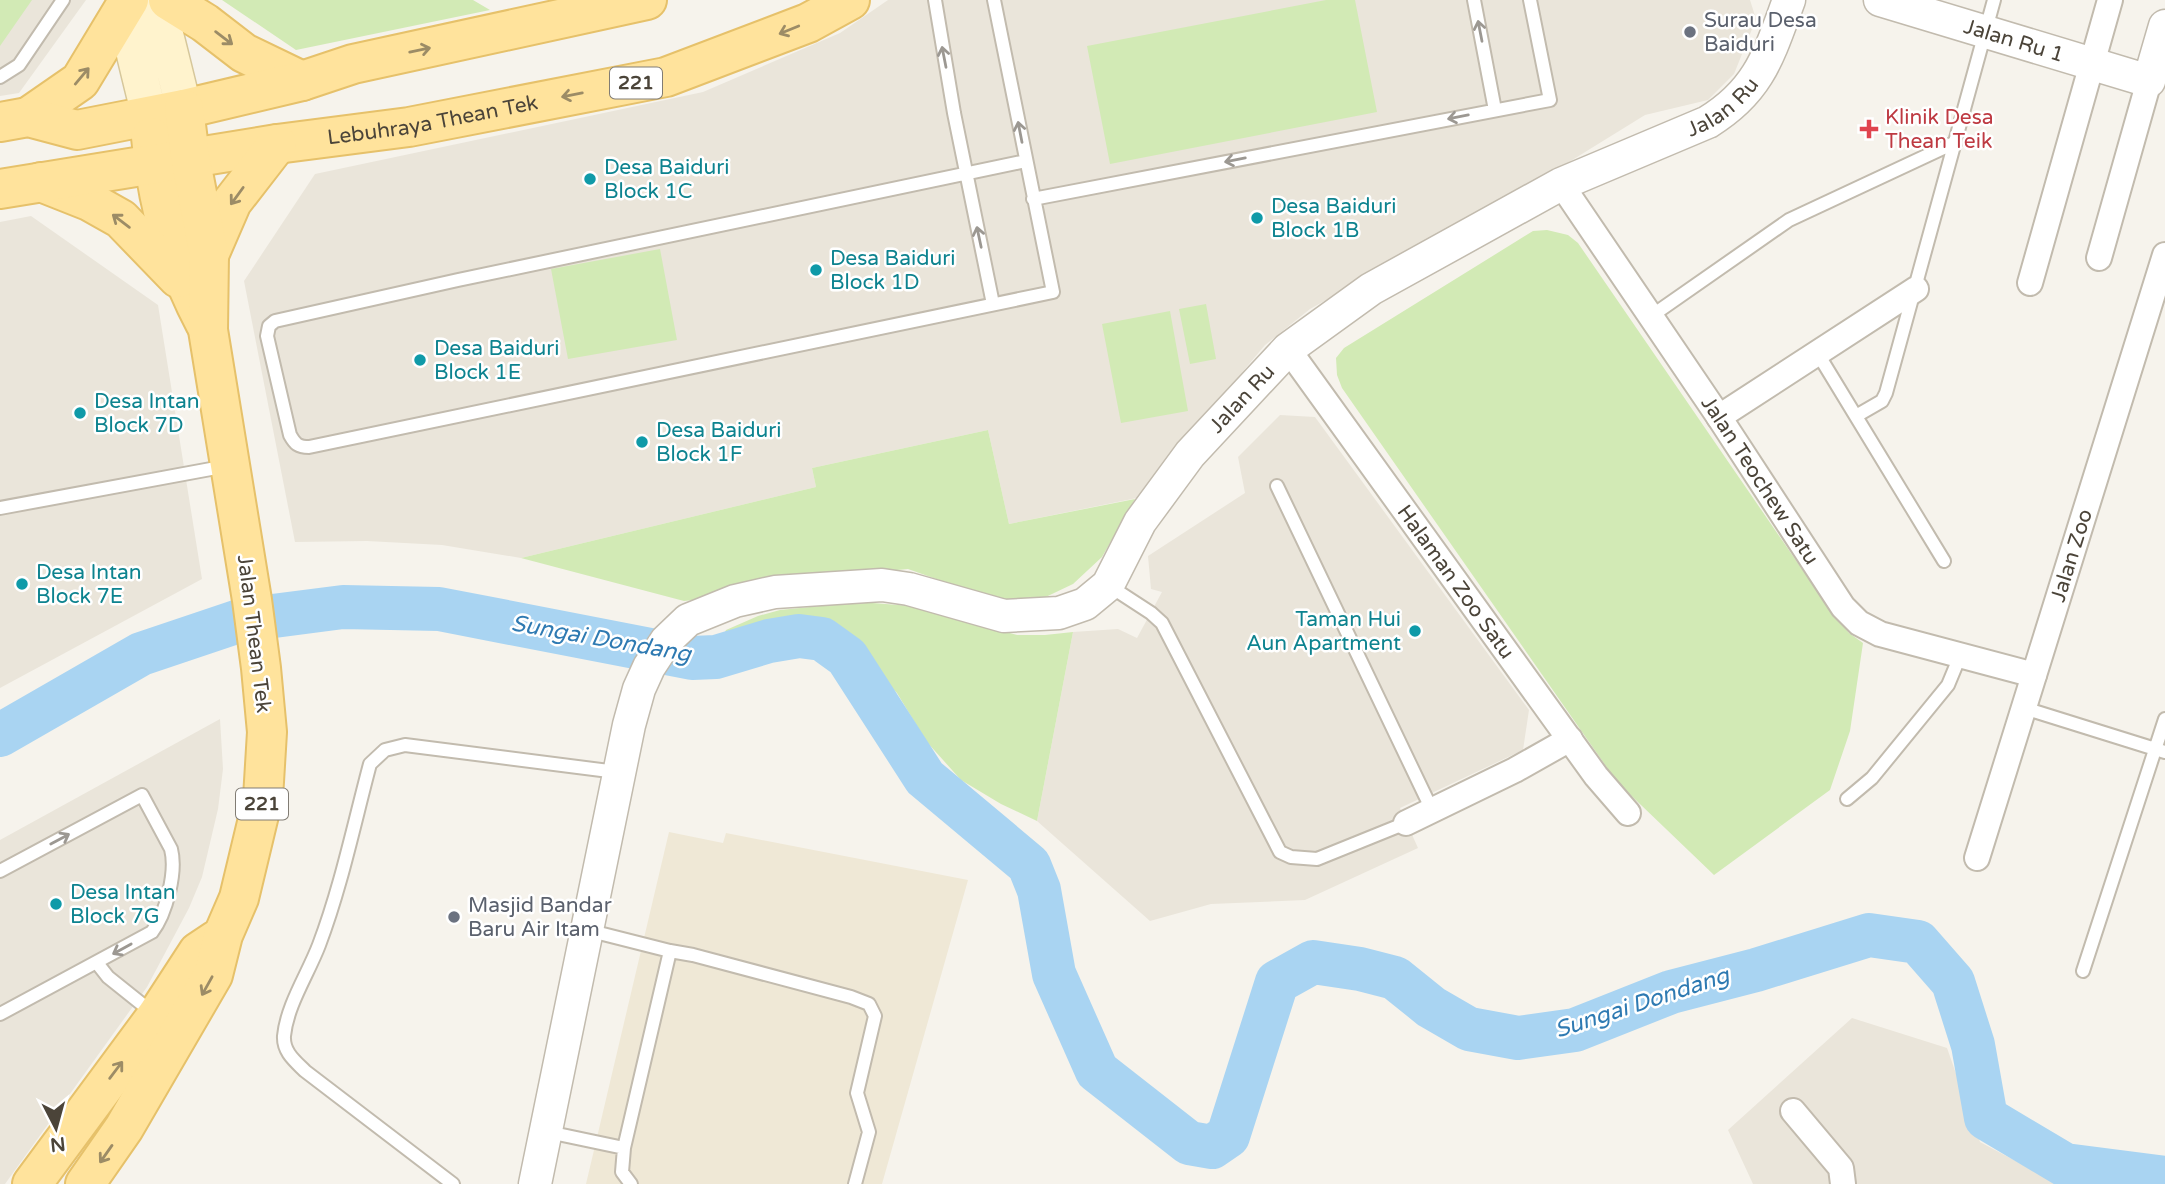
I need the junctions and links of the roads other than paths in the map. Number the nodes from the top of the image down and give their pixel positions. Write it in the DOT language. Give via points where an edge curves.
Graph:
graph roads {
  1 [pos="63,0"];
  2 [pos="129,0"];
  3 [pos="157,0"];
  4 [pos="168,0"];
  5 [pos="647,0"];
  6 [pos="850,0"];
  7 [pos="934,0"];
  8 [pos="994,0"];
  9 [pos="1474,0"];
  10 [pos="1530,0"];
  11 [pos="1789,0"];
  12 [pos="1880,0"];
  13 [pos="1994,0"];
  14 [pos="2110,0"];
  15 [pos="2165,26"];
  16 [pos="1986,31"];
  17 [pos="2093,64"];
  18 [pos="0,77"];
  19 [pos="302,81"];
  20 [pos="2150,81"];
  21 [pos="1495,110"];
  22 [pos="167,111"];
  23 [pos="14,120"];
  24 [pos="1956,142"];
  25 [pos="277,144"];
  26 [pos="172,160"];
  27 [pos="1026,161"];
  28 [pos="966,174"];
  29 [pos="38,181"];
  30 [pos="1561,184"];
  31 [pos="0,189"];
  32 [pos="1033,199"];
  33 [pos="209,255"];
  34 [pos="2165,255"];
  35 [pos="2099,258"];
  36 [pos="2030,283"];
  37 [pos="2161,284"];
  38 [pos="186,288"];
  39 [pos="1916,289"];
  40 [pos="993,304"];
  41 [pos="1650,317"];
  42 [pos="208,330"];
  43 [pos="1288,349"];
  44 [pos="1818,354"];
  45 [pos="1719,416"];
  46 [pos="1856,416"];
  47 [pos="230,465"];
  48 [pos="1277,486"];
  49 [pos="0,508"];
  50 [pos="1944,561"];
  51 [pos="1108,585"];
  52 [pos="1960,656"];
  53 [pos="2034,675"];
  54 [pos="2024,708"];
  55 [pos="2165,719"];
  56 [pos="1570,739"];
  57 [pos="2160,751"];
  58 [pos="619,772"];
  59 [pos="1847,799"];
  60 [pos="1432,810"];
  61 [pos="1628,813"];
  62 [pos="1406,822"];
  63 [pos="1977,858"];
  64 [pos="0,871"];
  65 [pos="587,930"];
  66 [pos="223,935"];
  67 [pos="670,951"];
  68 [pos="97,963"];
  69 [pos="2083,971"];
  70 [pos="0,1014"];
  71 [pos="157,1015"];
  72 [pos="1793,1111"];
  73 [pos="547,1132"];
  74 [pos="624,1148"];
  75 [pos="32,1184"];
  76 [pos="85,1184"];
  77 [pos="453,1184"];
  78 [pos="535,1184"];
  79 [pos="631,1184"];
  80 [pos="855,1184"];
  81 [pos="1843,1184"];
  1 -- 18 [label="lane" via="19,65"];
  2 -- 22 [label="main road" via="129,32"];
  23 -- 2 [label="main road, one-way" via="80,80"];
  3 -- 22 [label="main road"];
  4 -- 19 [label="main road, one-way" via="244,53"];
  19 -- 5 [label="main road, one-way" via="353,64"];
  6 -- 25 [label="main road, Lebuhraya Thean Tek / 221, one-way" via="808,23 666,77 409,127"];
  28 -- 7 [label="lane, one-way"];
  27 -- 8 [label="lane, one-way"];
  21 -- 9 [label="lane, one-way"];
  10 -- 21 [label="lane" via="1550,100"];
  11 -- 30 [label="street, Jalan Ru" via="1764,66 1728,110"];
  12 -- 16 [label="street, Jalan Ru 1"];
  13 -- 16 [label="lane"];
  14 -- 17 [label="street, Jalan Ru 1"];
  15 -- 20 [label="street"];
  16 -- 17 [label="street, Jalan Ru 1"];
  16 -- 24 [label="lane"];
  17 -- 20 [label="street, Jalan Ru 1"];
  17 -- 36 [label="street, Jalan Ru 1"];
  19 -- 22 [label="main road"];
  20 -- 35 [label="street"];
  21 -- 32 [label="lane, one-way"];
  22 -- 23 [label="main road" via="77,130"];
  22 -- 26 [label="main road"];
  24 -- 39 [label="lane"];
  24 -- 41 [label="lane" via="1789,220"];
  25 -- 26 [label="main road, Lebuhraya Thean Tek / 221"];
  25 -- 33 [label="main road, one-way" via="232,202"];
  26 -- 29 [label="main road, Lebuhraya Thean Tek"];
  26 -- 33 [label="main road, Jalan Thean Tek / 221"];
  26 -- 38 [label="main road, Jalan Thean Tek / 221" via="171,248"];
  27 -- 28 [label="lane"];
  27 -- 32 [label="lane"];
  40 -- 28 [label="lane, one-way"];
  28 -- 40 [label="lane" via="275,321 267,335 290,435 300,447 309,447"];
  29 -- 31 [label="main road, Lebuhraya Thean Tek"];
  38 -- 29 [label="main road, one-way" via="121,219"];
  30 -- 41 [label="street, Jalan Teochew Satu"];
  30 -- 43 [label="street, Jalan Ru" via="1371,289"];
  32 -- 40 [label="lane" via="1053,292"];
  33 -- 42 [label="main road, Jalan Thean Tek / 221"];
  34 -- 37 [label="street, Jalan Zoo"];
  37 -- 53 [label="street, Jalan Zoo"];
  38 -- 42 [label="main road, Jalan Thean Tek / 221"];
  39 -- 44 [label="street"];
  39 -- 46 [label="lane" via="1886,393 1882,401"];
  41 -- 45 [label="street, Jalan Teochew Satu"];
  42 -- 47 [label="main road, Jalan Thean Tek / 221"];
  43 -- 51 [label="street, Jalan Ru" via="1190,454 1140,522"];
  43 -- 56 [label="street, Halaman Zoo Satu"];
  44 -- 45 [label="street"];
  44 -- 46 [label="lane"];
  45 -- 52 [label="street, Jalan Teochew Satu" via="1843,607 1859,623 1880,634"];
  46 -- 50 [label="lane"];
  47 -- 49 [label="lane"];
  47 -- 66 [label="main road, Jalan Thean Tek / 221" via="267,732 263,798 239,898"];
  48 -- 60 [label="lane"];
  51 -- 58 [label="street, Jalan Ru" via="1085,604 1028,616 998,615 882,585 775,592 706,611 678,628 649,667 639,689"];
  51 -- 62 [label="lane" via="1162,623 1280,852 1317,859"];
  52 -- 53 [label="street, Jalan Teochew Satu"];
  52 -- 59 [label="lane" via="1948,685 1872,778"];
  53 -- 54 [label="street, Jalan Zoo"];
  54 -- 57 [label="lane"];
  54 -- 63 [label="street, Jalan Zoo"];
  55 -- 57 [label="lane"];
  56 -- 60 [label="street"];
  56 -- 61 [label="street, Halaman Zoo Satu"];
  57 -- 69 [label="lane"];
  58 -- 65 [label="street, Jalan Ru"];
  58 -- 77 [label="lane" via="405,745 385,750 370,764 336,892 284,1039 290,1056 305,1071"];
  60 -- 62 [label="street"];
  64 -- 68 [label="lane, one-way" via="142,795 174,859 162,916 152,932"];
  65 -- 67 [label="lane"];
  65 -- 73 [label="street, Jalan Ru"];
  66 -- 71 [label="main road" via="198,951"];
  66 -- 76 [label="main road, Jalan Thean Tek / 221, one-way" via="213,975 124,1128"];
  67 -- 74 [label="lane"];
  67 -- 80 [label="lane" via="869,1004 874,1023 857,1093 869,1132"];
  68 -- 70 [label="lane"];
  68 -- 71 [label="lane" via="118,986"];
  75 -- 71 [label="main road, one-way"];
  72 -- 81 [label="street" via="1841,1168"];
  73 -- 74 [label="lane"];
  73 -- 78 [label="street, Jalan Ru"];
  74 -- 79 [label="lane" via="622,1172"];
}
